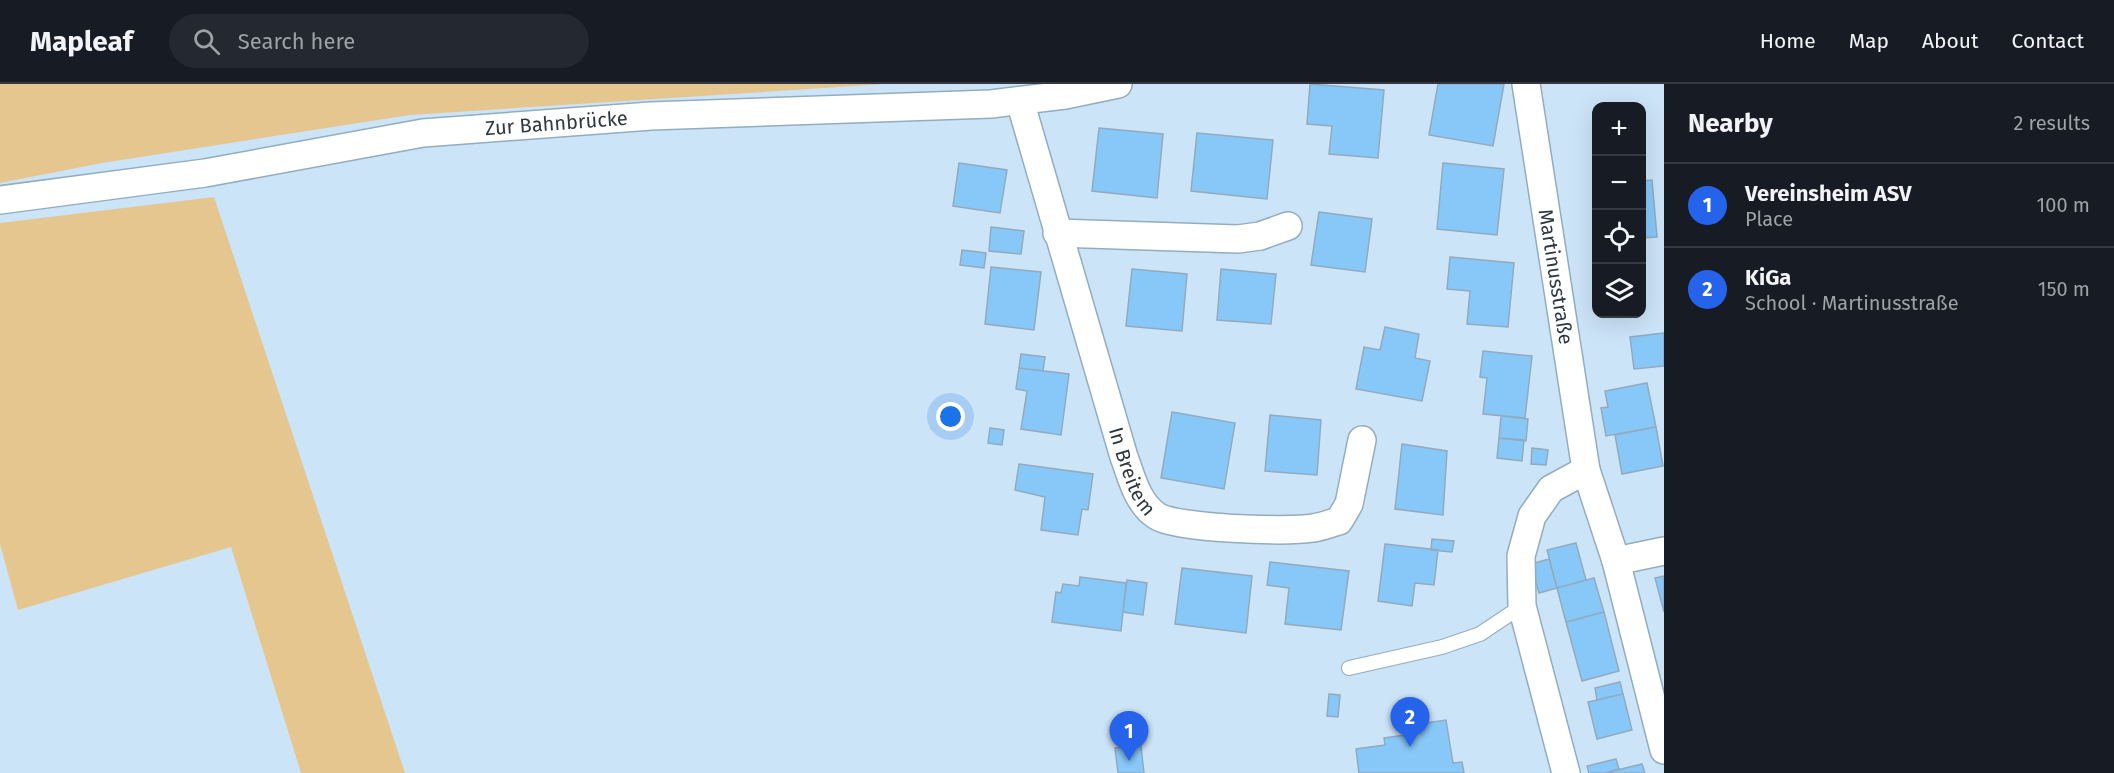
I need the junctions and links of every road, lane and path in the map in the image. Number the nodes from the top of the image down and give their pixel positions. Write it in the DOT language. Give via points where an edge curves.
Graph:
graph roads {
  1 [pos="1118,84"];
  2 [pos="1526,84"];
  3 [pos="1020,101"];
  4 [pos="0,200"];
  5 [pos="1288,226"];
  6 [pos="1057,233"];
  7 [pos="1362,440"];
  8 [pos="1586,470"];
  9 [pos="1664,551"];
  10 [pos="1616,561"];
  11 [pos="1522,606"];
  12 [pos="1348,668"];
  13 [pos="1664,750"];
  14 [pos="1566,773"];
  1 -- 3 [label="street, Zur Bahnbrücke"];
  2 -- 8 [label="street, Martinusstraße"];
  3 -- 4 [label="street, Zur Bahnbrücke" via="651,116 423,134 205,173"];
  3 -- 6 [label="street, In Breitem"];
  5 -- 6 [label="street" via="1238,239"];
  6 -- 7 [label="street, In Breitem" via="1124,457 1142,503 1158,518 1195,526 1260,529 1312,528 1339,521 1349,504"];
  8 -- 10 [label="street, Martinusstraße"];
  8 -- 11 [label="street" via="1551,489 1532,516 1521,556"];
  9 -- 10 [label="street"];
  10 -- 13 [label="street, Martinusstraße"];
  11 -- 12 [label="lane" via="1480,634 1442,647"];
  11 -- 14 [label="street"];
}
